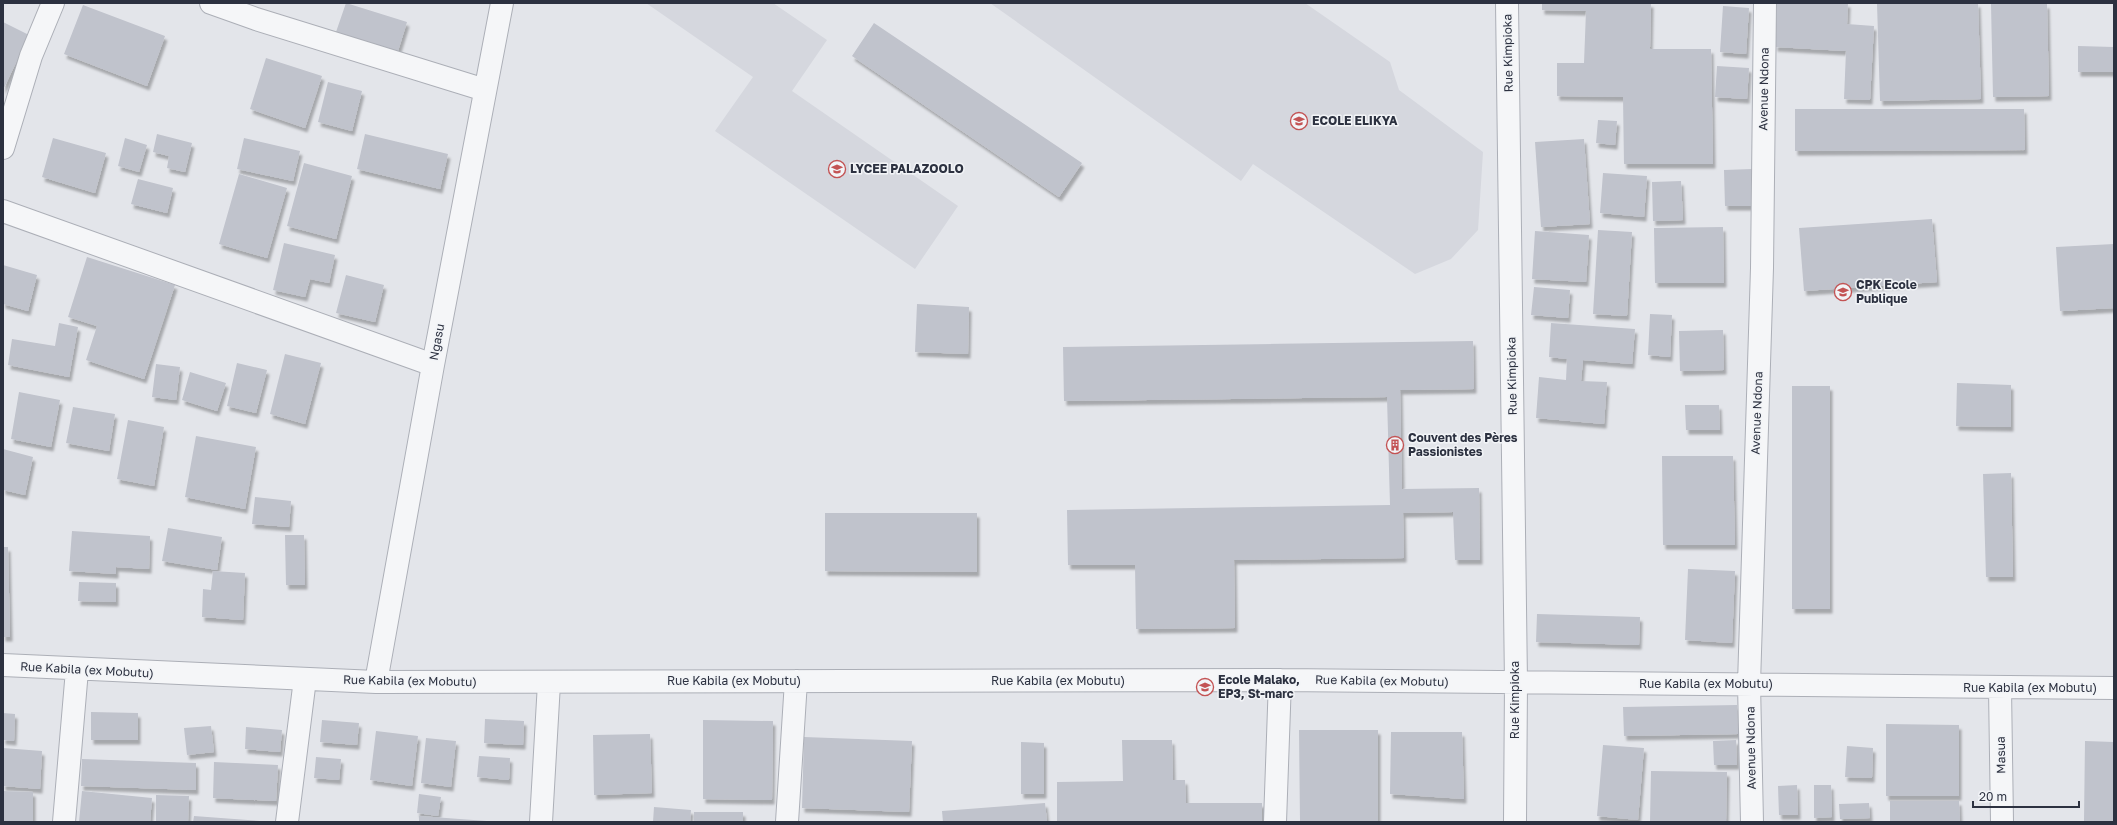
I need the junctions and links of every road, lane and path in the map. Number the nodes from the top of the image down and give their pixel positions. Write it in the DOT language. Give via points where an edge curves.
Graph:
graph roads {
  1 [pos="54,3"];
  2 [pos="211,3"];
  3 [pos="502,3"];
  4 [pos="1507,3"];
  5 [pos="1765,3"];
  6 [pos="485,90"];
  7 [pos="3,148"];
  8 [pos="3,212"];
  9 [pos="433,365"];
  10 [pos="3,666"];
  11 [pos="77,670"];
  12 [pos="305,678"];
  13 [pos="1280,680"];
  14 [pos="796,681"];
  15 [pos="376,682"];
  16 [pos="549,683"];
  17 [pos="1516,683"];
  18 [pos="1749,684"];
  19 [pos="2000,688"];
  20 [pos="2114,688"];
  21 [pos="64,822"];
  22 [pos="287,822"];
  23 [pos="541,822"];
  24 [pos="787,822"];
  25 [pos="1275,822"];
  26 [pos="1515,822"];
  27 [pos="1752,822"];
  28 [pos="2002,822"];
  1 -- 7 [label="street" via="31,56"];
  2 -- 6 [label="street"];
  3 -- 6 [label="street, Ngasu"];
  4 -- 17 [label="street, Rue Kimpioka"];
  5 -- 18 [label="street, Avenue Ndona" via="1762,268"];
  6 -- 9 [label="street, Ngasu"];
  8 -- 9 [label="street"];
  9 -- 15 [label="street, Ngasu"];
  10 -- 11 [label="street, Rue Kabila (ex Mobutu)"];
  11 -- 12 [label="street, Rue Kabila (ex Mobutu)"];
  11 -- 21 [label="street"];
  12 -- 15 [label="street, Rue Kabila (ex Mobutu)"];
  12 -- 22 [label="street"];
  13 -- 14 [label="street, Rue Kabila (ex Mobutu)"];
  13 -- 17 [label="street, Rue Kabila (ex Mobutu)"];
  13 -- 25 [label="street"];
  14 -- 16 [label="street, Rue Kabila (ex Mobutu)"];
  14 -- 24 [label="street"];
  15 -- 16 [label="street, Rue Kabila (ex Mobutu)"];
  16 -- 23 [label="street"];
  17 -- 18 [label="street, Rue Kabila (ex Mobutu)"];
  17 -- 26 [label="street, Rue Kimpioka"];
  18 -- 19 [label="street, Rue Kabila (ex Mobutu)"];
  18 -- 27 [label="street, Avenue Ndona"];
  19 -- 20 [label="street, Rue Kabila (ex Mobutu)"];
  19 -- 28 [label="street, Masua"];
}
